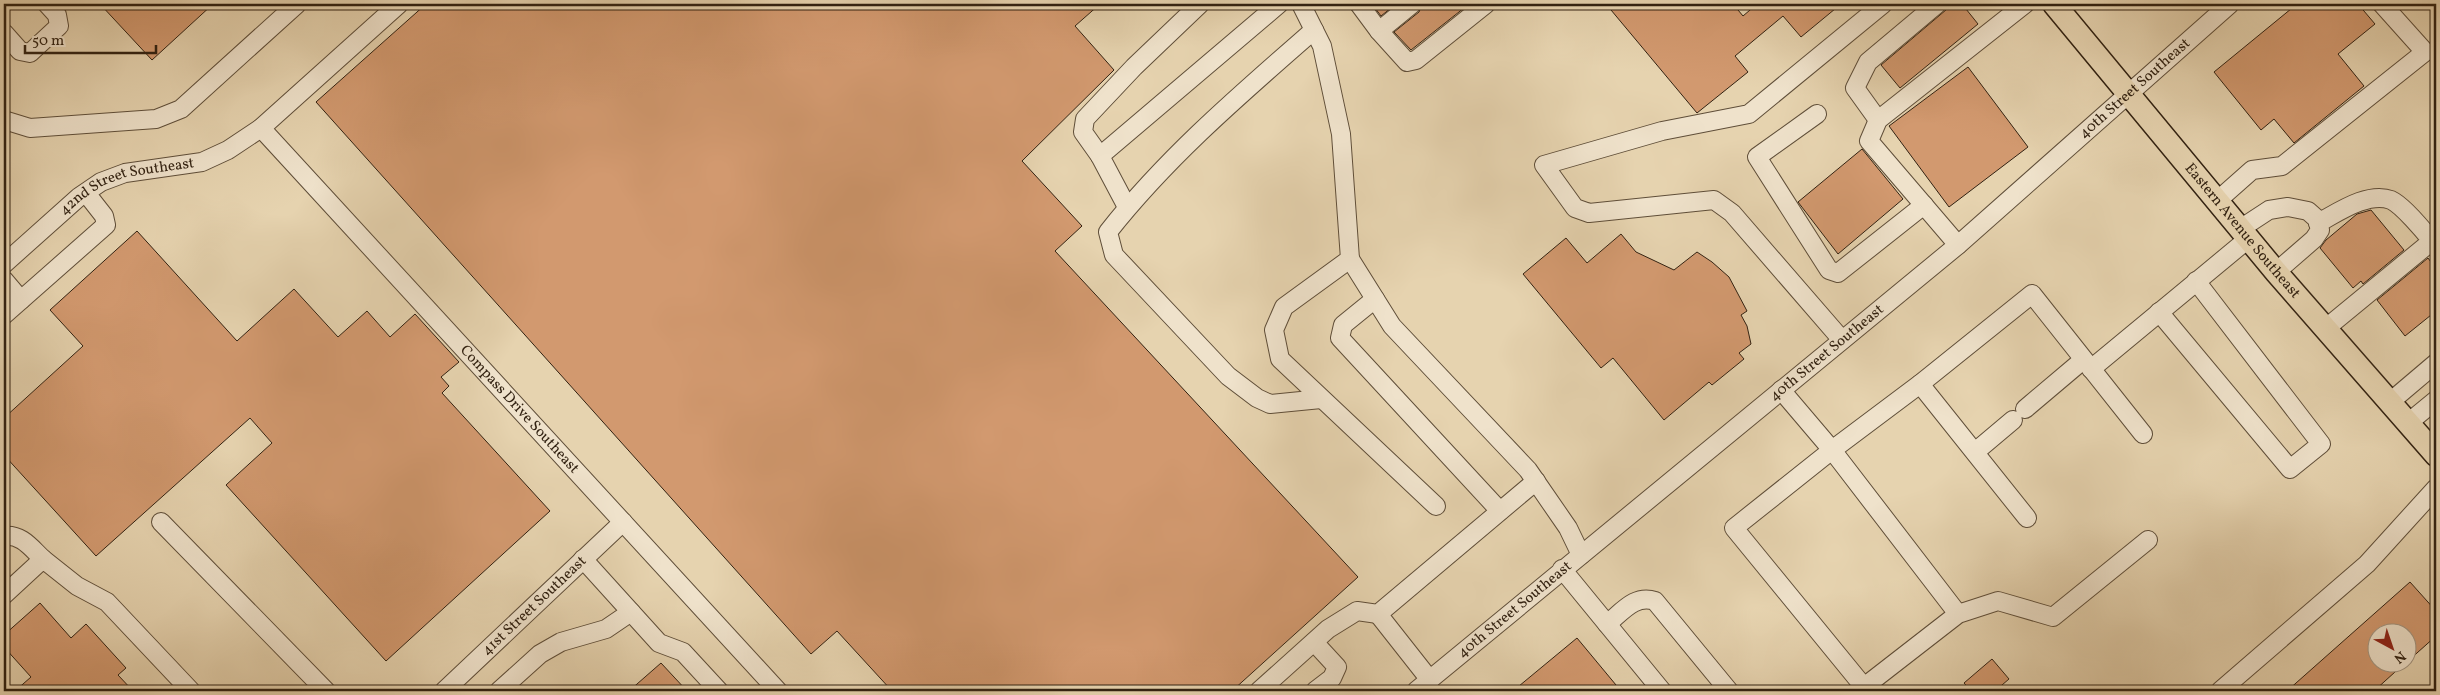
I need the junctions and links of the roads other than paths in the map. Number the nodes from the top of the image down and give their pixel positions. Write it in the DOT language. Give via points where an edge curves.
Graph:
graph roads {
  1 [pos="47,4"];
  2 [pos="297,4"];
  3 [pos="399,4"];
  4 [pos="1200,4"];
  5 [pos="1279,4"];
  6 [pos="1301,4"];
  7 [pos="1359,4"];
  8 [pos="1412,4"];
  9 [pos="1486,4"];
  10 [pos="1883,4"];
  11 [pos="1937,4"];
  12 [pos="2025,4"];
  13 [pos="2054,4"];
  14 [pos="2230,4"];
  15 [pos="2382,4"];
  16 [pos="1314,30"];
  17 [pos="1379,31"];
  18 [pos="4,33"];
  19 [pos="2431,55"];
  20 [pos="2129,92"];
  21 [pos="1817,114"];
  22 [pos="4,120"];
  23 [pos="1878,120"];
  24 [pos="261,128"];
  25 [pos="1100,156"];
  26 [pos="86,193"];
  27 [pos="2217,201"];
  28 [pos="1924,205"];
  29 [pos="1128,207"];
  30 [pos="2318,223"];
  31 [pos="2244,234"];
  32 [pos="2434,240"];
  33 [pos="1958,245"];
  34 [pos="1350,259"];
  35 [pos="4,264"];
  36 [pos="2276,272"];
  37 [pos="4,280"];
  38 [pos="2196,281"];
  39 [pos="1375,299"];
  40 [pos="21,300"];
  41 [pos="2159,312"];
  42 [pos="4,316"];
  43 [pos="2325,329"];
  44 [pos="1842,340"];
  45 [pos="2436,363"];
  46 [pos="2087,365"];
  47 [pos="1920,384"];
  48 [pos="1781,390"];
  49 [pos="1321,399"];
  50 [pos="2436,400"];
  51 [pos="2390,402"];
  52 [pos="2408,424"];
  53 [pos="2143,434"];
  54 [pos="1832,450"];
  55 [pos="1975,452"];
  56 [pos="2436,455"];
  57 [pos="1536,480"];
  58 [pos="2436,488"];
  59 [pos="1436,506"];
  60 [pos="1500,511"];
  61 [pos="2027,518"];
  62 [pos="161,522"];
  63 [pos="623,522"];
  64 [pos="4,536"];
  65 [pos="2148,540"];
  66 [pos="1581,555"];
  67 [pos="43,559"];
  68 [pos="583,560"];
  69 [pos="1562,569"];
  70 [pos="4,595"];
  71 [pos="631,612"];
  72 [pos="1378,614"];
  73 [pos="1958,614"];
  74 [pos="1607,624"];
  75 [pos="1314,642"];
  76 [pos="1430,680"];
  77 [pos="191,691"];
  78 [pos="326,691"];
  79 [pos="444,691"];
  80 [pos="499,691"];
  81 [pos="719,691"];
  82 [pos="778,691"];
  83 [pos="1259,691"];
  84 [pos="1315,691"];
  85 [pos="1416,691"];
  86 [pos="1662,691"];
  87 [pos="1729,691"];
  88 [pos="2220,691"];
  1 -- 18 [label="street" via="57,15 59,26 30,53 20,51"];
  2 -- 22 [label="street" via="181,108 156,119 30,128"];
  3 -- 24 [label="street, 42nd Street Southeast"];
  4 -- 25 [label="street" via="1134,66 1085,119 1084,132"];
  5 -- 25 [label="street"];
  6 -- 16 [label="street"];
  7 -- 17 [label="street"];
  8 -- 17 [label="street"];
  9 -- 17 [label="street" via="1416,60 1407,62"];
  10 -- 44 [label="street" via="1749,114 1662,131 1544,165 1575,208 1589,213 1714,200 1732,213"];
  11 -- 23 [label="street" via="1868,62 1855,88"];
  12 -- 23 [label="street"];
  13 -- 20 [label="main road, Eastern Avenue Southeast"];
  14 -- 20 [label="street, 40th Street Southeast"];
  15 -- 19 [label="street"];
  16 -- 29 [label="street" via="1225,108"];
  16 -- 34 [label="street" via="1322,46 1341,134"];
  19 -- 27 [label="street" via="2282,166 2252,170"];
  20 -- 27 [label="main road, Eastern Avenue Southeast"];
  20 -- 33 [label="street, 40th Street Southeast"];
  21 -- 28 [label="street" via="1757,157 1829,270 1838,272"];
  23 -- 28 [label="street" via="1869,141"];
  24 -- 26 [label="street, 42nd Street Southeast" via="228,150 202,162 125,173 101,182"];
  24 -- 63 [label="street, Compass Drive Southeast"];
  25 -- 29 [label="street"];
  26 -- 35 [label="street, 42nd Street Southeast"];
  26 -- 40 [label="street" via="104,216 106,225"];
  27 -- 31 [label="main road, Eastern Avenue Southeast"];
  28 -- 33 [label="street"];
  29 -- 49 [label="street" via="1108,232 1114,255 1228,376 1270,404"];
  30 -- 31 [label="street" via="2308,211 2269,210"];
  30 -- 32 [label="street" via="2373,198 2391,200"];
  30 -- 36 [label="street" via="2320,230 2314,239"];
  31 -- 36 [label="main road, Eastern Avenue Southeast"];
  31 -- 38 [label="street"];
  32 -- 43 [label="street"];
  33 -- 44 [label="street, 40th Street Southeast"];
  34 -- 39 [label="street"];
  34 -- 49 [label="street" via="1284,307 1274,330 1280,359"];
  36 -- 43 [label="main road, Eastern Avenue Southeast"];
  37 -- 40 [label="street"];
  38 -- 41 [label="street"];
  38 -- 41 [label="street" via="2321,444 2290,469"];
  39 -- 57 [label="street" via="1392,326"];
  39 -- 60 [label="street" via="1342,325 1340,338"];
  40 -- 42 [label="street"];
  41 -- 46 [label="street"];
  43 -- 51 [label="main road, Eastern Avenue Southeast"];
  44 -- 48 [label="street, 40th Street Southeast"];
  45 -- 51 [label="street"];
  46 -- 47 [label="street" via="2032,294"];
  46 -- 53 [label="street"];
  46 -- 55 [label="street"];
  47 -- 54 [label="street"];
  47 -- 55 [label="street"];
  48 -- 54 [label="street"];
  48 -- 66 [label="street, 40th Street Southeast"];
  49 -- 59 [label="street"];
  50 -- 52 [label="street"];
  51 -- 52 [label="main road, Eastern Avenue Southeast"];
  52 -- 56 [label="main road, Eastern Avenue Southeast"];
  54 -- 73 [label="street"];
  54 -- 73 [label="street" via="1734,528 1864,686"];
  55 -- 61 [label="street"];
  57 -- 60 [label="street"];
  57 -- 66 [label="street" via="1568,528"];
  58 -- 88 [label="street" via="2367,564"];
  60 -- 72 [label="street"];
  62 -- 78 [label="street"];
  63 -- 68 [label="street, 41st Street Southeast"];
  63 -- 82 [label="street, Compass Drive Southeast"];
  64 -- 67 [label="street" via="21,538"];
  65 -- 73 [label="street" via="2053,616 1998,602"];
  66 -- 69 [label="street, 40th Street Southeast"];
  67 -- 70 [label="street"];
  67 -- 77 [label="street" via="78,586 107,602"];
  68 -- 71 [label="street"];
  68 -- 79 [label="street, 41st Street Southeast"];
  69 -- 74 [label="street"];
  69 -- 76 [label="street, 40th Street Southeast"];
  71 -- 80 [label="street" via="606,629 561,642 540,654"];
  71 -- 81 [label="street" via="660,644 683,652"];
  72 -- 75 [label="street" via="1357,611"];
  72 -- 76 [label="street"];
  74 -- 86 [label="street"];
  74 -- 87 [label="street" via="1636,600 1646,598 1655,601"];
  75 -- 83 [label="street"];
  75 -- 84 [label="street" via="1338,667 1332,678"];
  76 -- 85 [label="street, 40th Street Southeast"];
}
